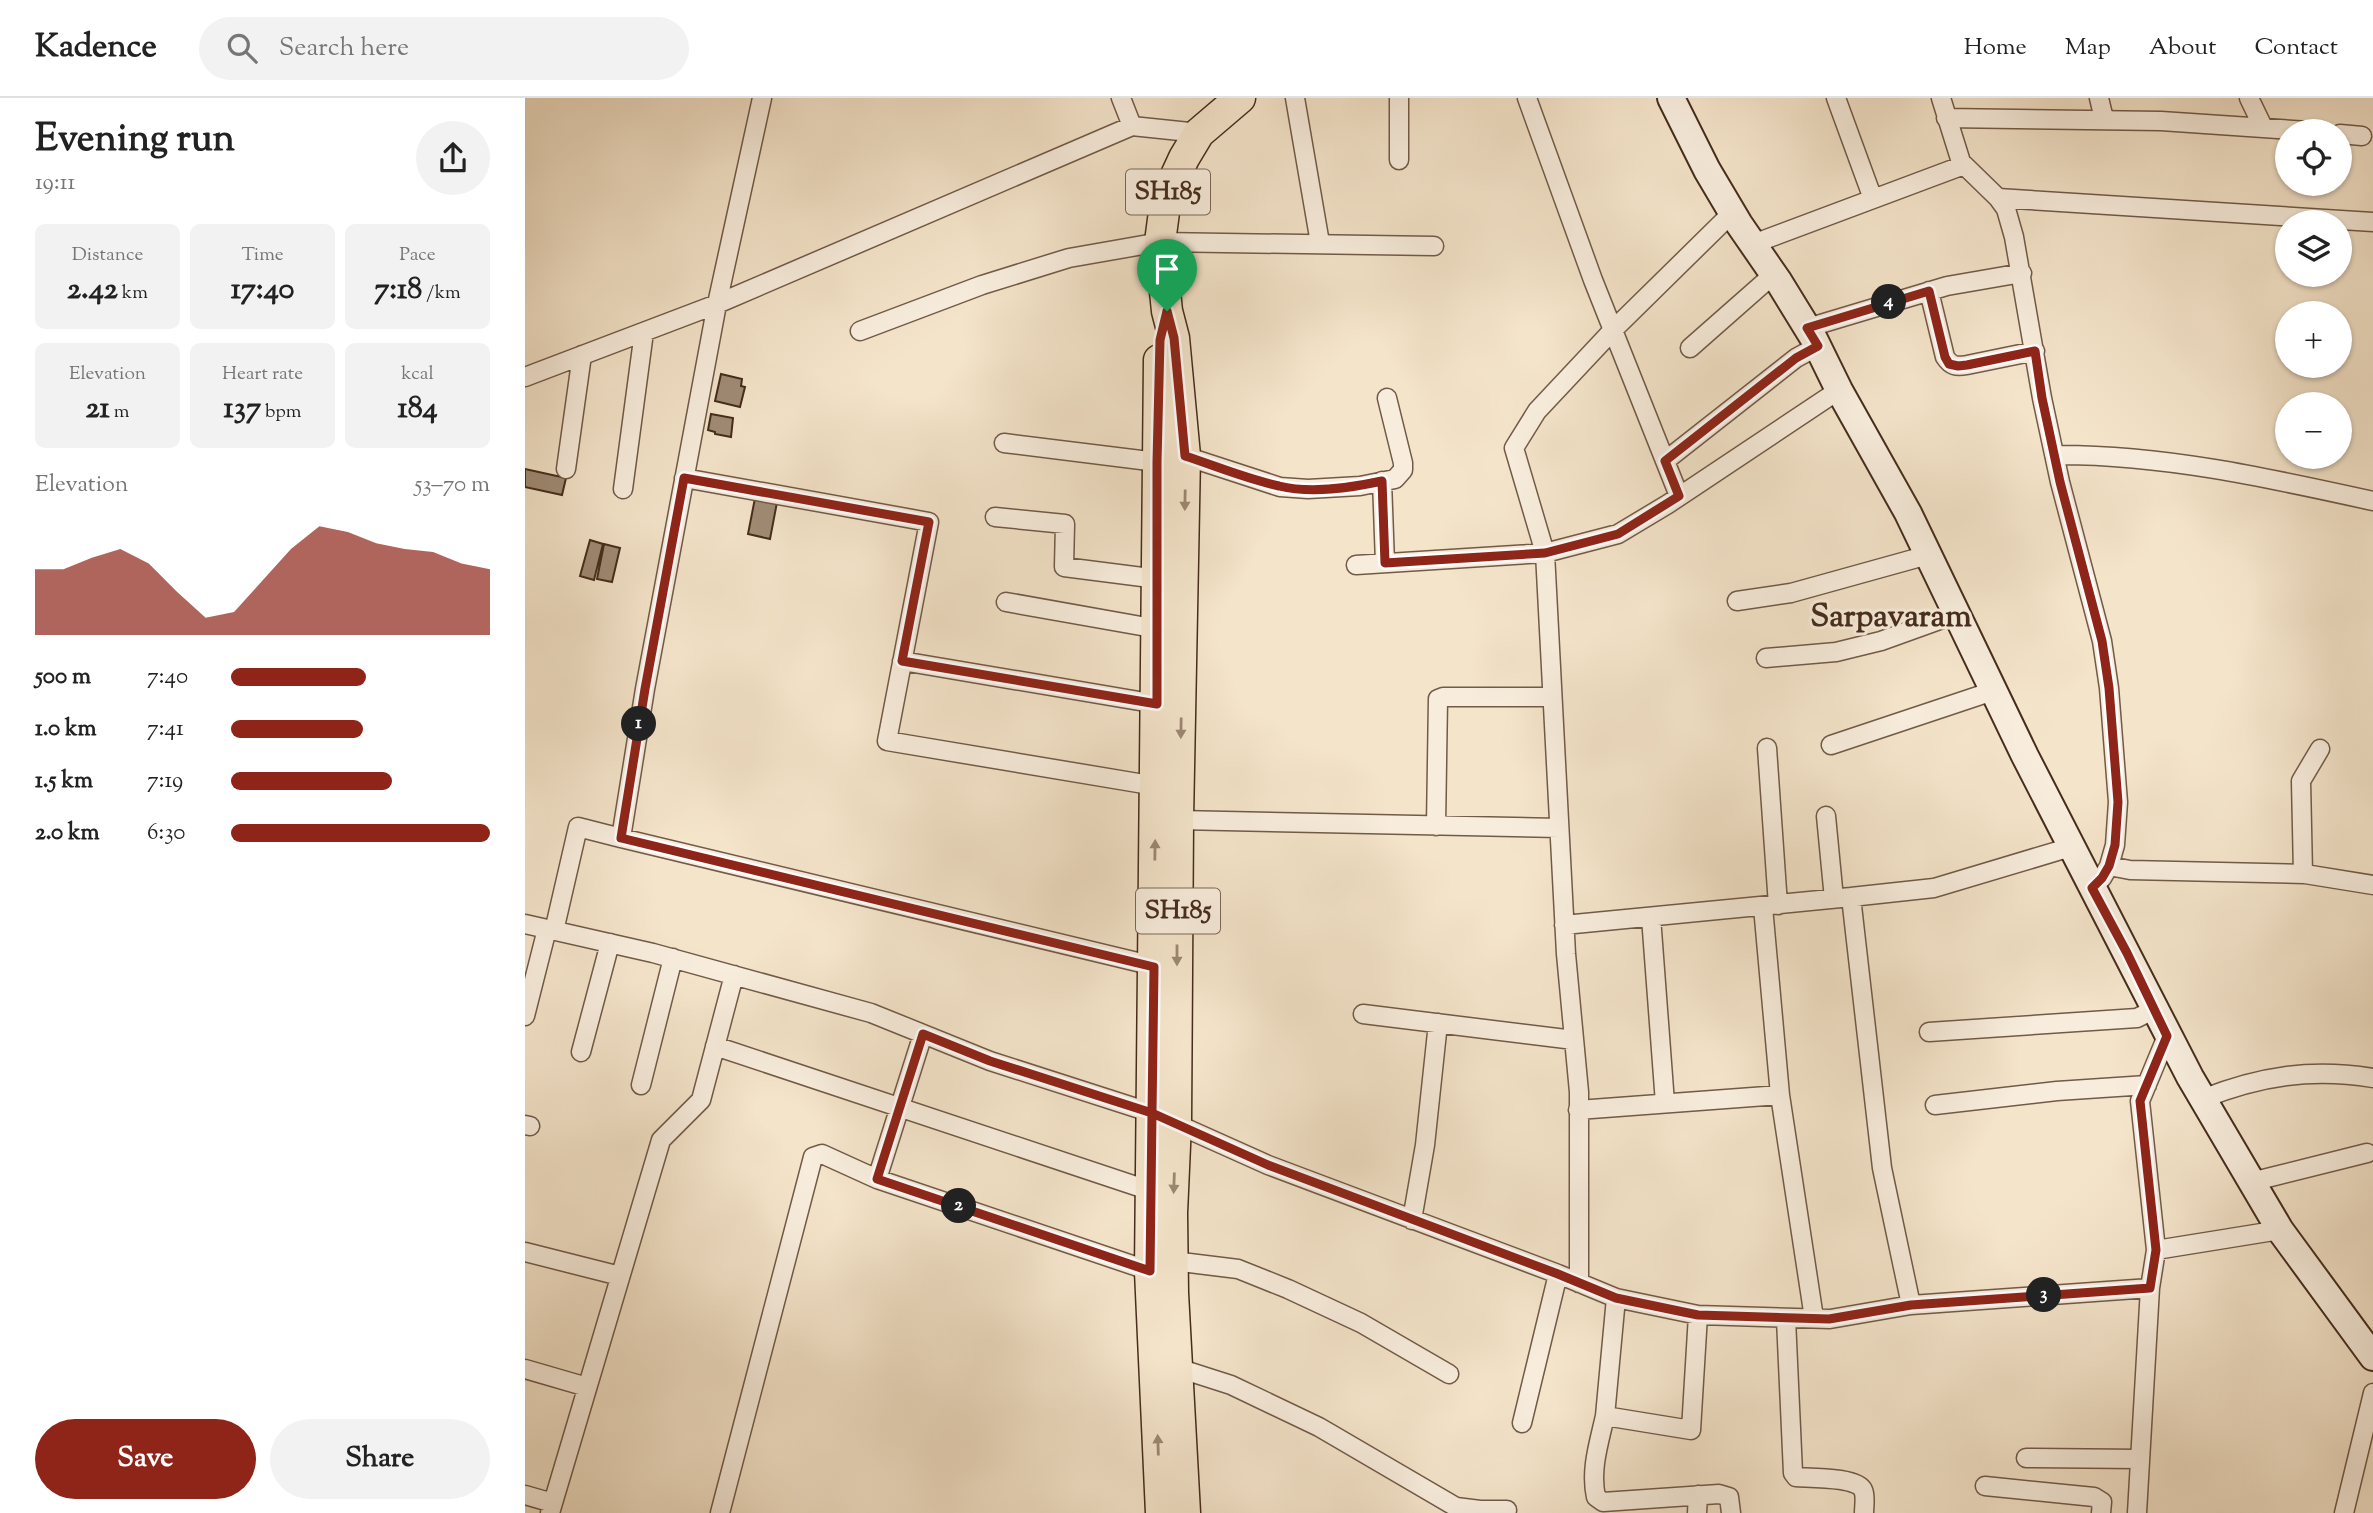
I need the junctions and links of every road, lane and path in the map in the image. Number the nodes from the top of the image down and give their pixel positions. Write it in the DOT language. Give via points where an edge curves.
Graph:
graph roads {
  1 [pos="762,98"];
  2 [pos="1121,98"];
  3 [pos="1240,98"];
  4 [pos="1295,98"];
  5 [pos="1399,98"];
  6 [pos="1527,98"];
  7 [pos="1671,98"];
  8 [pos="1836,98"];
  9 [pos="1941,98"];
  10 [pos="2099,98"];
  11 [pos="2249,98"];
  12 [pos="1946,118"];
  13 [pos="2104,119"];
  14 [pos="1132,126"];
  15 [pos="2263,127"];
  16 [pos="2275,128"];
  17 [pos="1199,133"];
  18 [pos="2352,135"];
  19 [pos="2362,136"];
  20 [pos="1399,160"];
  21 [pos="1964,165"];
  22 [pos="1999,198"];
  23 [pos="1873,199"];
  24 [pos="1732,213"];
  25 [pos="2373,222"];
  26 [pos="1160,242"];
  27 [pos="1320,243"];
  28 [pos="1753,244"];
  29 [pos="1434,246"];
  30 [pos="2022,272"];
  31 [pos="1774,274"];
  32 [pos="1929,291"];
  33 [pos="717,304"];
  34 [pos="1613,330"];
  35 [pos="860,331"];
  36 [pos="644,332"];
  37 [pos="1812,337"];
  38 [pos="1690,348"];
  39 [pos="2035,351"];
  40 [pos="582,355"];
  41 [pos="525,377"];
  42 [pos="1839,390"];
  43 [pos="1387,398"];
  44 [pos="1004,443"];
  45 [pos="2055,455"];
  46 [pos="1171,459"];
  47 [pos="1665,461"];
  48 [pos="566,469"];
  49 [pos="684,478"];
  50 [pos="1382,481"];
  51 [pos="623,489"];
  52 [pos="1679,496"];
  53 [pos="2373,501"];
  54 [pos="995,517"];
  55 [pos="1545,553"];
  56 [pos="1928,555"];
  57 [pos="1385,563"];
  58 [pos="1356,565"];
  59 [pos="1158,579"];
  60 [pos="1737,601"];
  61 [pos="1006,602"];
  62 [pos="1956,614"];
  63 [pos="1158,629"];
  64 [pos="1766,658"];
  65 [pos="902,661"];
  66 [pos="1993,691"];
  67 [pos="1552,697"];
  68 [pos="1157,704"];
  69 [pos="1832,745"];
  70 [pos="1767,748"];
  71 [pos="2320,749"];
  72 [pos="1156,786"];
  73 [pos="1826,816"];
  74 [pos="1178,820"];
  75 [pos="1436,826"];
  76 [pos="1559,828"];
  77 [pos="621,838"];
  78 [pos="2071,847"];
  79 [pos="2109,866"];
  80 [pos="2303,874"];
  81 [pos="2373,885"];
  82 [pos="2092,888"];
  83 [pos="1842,898"];
  84 [pos="1771,906"];
  85 [pos="1651,917"];
  86 [pos="525,924"];
  87 [pos="1564,925"];
  88 [pos="550,930"];
  89 [pos="610,943"];
  90 [pos="673,958"];
  91 [pos="1154,967"];
  92 [pos="734,975"];
  93 [pos="2155,1009"];
  94 [pos="1363,1014"];
  95 [pos="525,1016"];
  96 [pos="1438,1023"];
  97 [pos="1929,1032"];
  98 [pos="923,1034"];
  99 [pos="2167,1036"];
  100 [pos="1574,1040"];
  101 [pos="715,1046"];
  102 [pos="581,1052"];
  103 [pos="2373,1078"];
  104 [pos="641,1085"];
  105 [pos="2147,1086"];
  106 [pos="1780,1095"];
  107 [pos="2202,1098"];
  108 [pos="1665,1103"];
  109 [pos="1935,1105"];
  110 [pos="900,1107"];
  111 [pos="1578,1110"];
  112 [pos="1164,1118"];
  113 [pos="2367,1153"];
  114 [pos="877,1179"];
  115 [pos="2251,1182"];
  116 [pos="1151,1191"];
  117 [pos="1412,1220"];
  118 [pos="2280,1230"];
  119 [pos="2156,1250"];
  120 [pos="525,1252"];
  121 [pos="1162,1266"];
  122 [pos="1558,1274"];
  123 [pos="620,1276"];
  124 [pos="1579,1283"];
  125 [pos="2150,1288"];
  126 [pos="1616,1298"];
  127 [pos="1911,1305"];
  128 [pos="1698,1315"];
  129 [pos="1814,1318"];
  130 [pos="1786,1319"];
  131 [pos="2373,1357"];
  132 [pos="1178,1368"];
  133 [pos="525,1369"];
  134 [pos="1449,1374"];
  135 [pos="587,1387"];
  136 [pos="2373,1393"];
  137 [pos="1605,1416"];
  138 [pos="1521,1423"];
  139 [pos="2027,1458"];
  140 [pos="2140,1459"];
  141 [pos="1985,1486"];
  142 [pos="1698,1494"];
  143 [pos="525,1495"];
  144 [pos="551,1508"];
  145 [pos="1507,1510"];
  146 [pos="720,1513"];
  147 [pos="1161,1513"];
  148 [pos="1185,1513"];
  149 [pos="1697,1513"];
  150 [pos="1731,1513"];
  151 [pos="1864,1513"];
  152 [pos="2101,1513"];
  153 [pos="2137,1513"];
  154 [pos="2344,1513"];
  1 -- 33 [label="street"];
  2 -- 14 [label="street"];
  3 -- 17 [label="main road, SH185"];
  4 -- 27 [label="street"];
  5 -- 20 [label="street"];
  6 -- 34 [label="street"];
  7 -- 24 [label="main road"];
  8 -- 23 [label="street"];
  9 -- 12 [label="street"];
  10 -- 13 [label="street"];
  11 -- 15 [label="street"];
  12 -- 13 [label="street"];
  12 -- 21 [label="street"];
  13 -- 15 [label="street"];
  14 -- 17 [label="street"];
  14 -- 33 [label="street"];
  15 -- 16 [label="street"];
  17 -- 26 [label="main road, SH185" via="1166,197"];
  18 -- 19 [label="street"];
  21 -- 22 [label="street"];
  21 -- 23 [label="street"];
  22 -- 25 [label="street"];
  22 -- 30 [label="street"];
  23 -- 28 [label="street"];
  24 -- 28 [label="main road"];
  24 -- 34 [label="street"];
  26 -- 27 [label="street"];
  26 -- 35 [label="street" via="1057,262"];
  26 -- 46 [label="main road, SH185" via="1174,338"];
  27 -- 29 [label="street"];
  28 -- 31 [label="main road"];
  30 -- 32 [label="street"];
  30 -- 39 [label="street"];
  31 -- 37 [label="main road"];
  31 -- 38 [label="street"];
  32 -- 37 [label="street"];
  32 -- 39 [label="street" via="1949,364 1967,365"];
  33 -- 36 [label="street"];
  33 -- 49 [label="street"];
  34 -- 47 [label="street"];
  34 -- 55 [label="street" via="1537,411 1514,448"];
  36 -- 40 [label="street"];
  36 -- 51 [label="street"];
  37 -- 42 [label="main road"];
  37 -- 47 [label="street" via="1796,358"];
  39 -- 45 [label="street"];
  40 -- 41 [label="street"];
  40 -- 48 [label="street"];
  42 -- 52 [label="street"];
  42 -- 56 [label="main road"];
  43 -- 50 [label="street" via="1403,470 1395,479"];
  44 -- 46 [label="street"];
  45 -- 53 [label="street" via="2182,465"];
  45 -- 79 [label="street" via="2102,641 2109,688 2118,802"];
  46 -- 50 [label="street" via="1308,489"];
  46 -- 59 [label="main road, SH185"];
  46 -- 74 [label="main road, SH185, one-way"];
  47 -- 52 [label="street"];
  49 -- 65 [label="street" via="929,522"];
  49 -- 77 [label="street"];
  50 -- 57 [label="street"];
  52 -- 55 [label="street" via="1618,534"];
  54 -- 59 [label="street" via="1065,524 1064,567"];
  55 -- 57 [label="street"];
  55 -- 67 [label="street"];
  56 -- 60 [label="street" via="1791,593"];
  56 -- 62 [label="main road"];
  57 -- 58 [label="street"];
  59 -- 63 [label="main road, SH185"];
  61 -- 63 [label="street"];
  62 -- 64 [label="street" via="1836,652"];
  62 -- 66 [label="main road"];
  63 -- 68 [label="main road, SH185"];
  65 -- 68 [label="street"];
  65 -- 72 [label="street" via="887,741"];
  66 -- 69 [label="street"];
  66 -- 78 [label="main road"];
  67 -- 75 [label="street" via="1438,699"];
  67 -- 76 [label="street"];
  68 -- 72 [label="main road, SH185"];
  70 -- 84 [label="street"];
  71 -- 80 [label="street" via="2301,781"];
  91 -- 72 [label="main road, SH185, one-way"];
  73 -- 83 [label="street"];
  74 -- 75 [label="street"];
  74 -- 112 [label="main road, SH185, one-way"];
  75 -- 76 [label="street"];
  76 -- 87 [label="street"];
  77 -- 88 [label="street" via="578,827"];
  77 -- 91 [label="street"];
  78 -- 82 [label="main road"];
  78 -- 83 [label="street" via="1934,888"];
  79 -- 80 [label="street"];
  79 -- 82 [label="street"];
  80 -- 81 [label="street"];
  82 -- 93 [label="main road"];
  83 -- 84 [label="street"];
  83 -- 127 [label="street" via="1882,1168"];
  84 -- 85 [label="street"];
  84 -- 106 [label="street"];
  85 -- 87 [label="street"];
  85 -- 108 [label="street"];
  86 -- 88 [label="street"];
  87 -- 100 [label="street"];
  88 -- 89 [label="street"];
  88 -- 95 [label="street"];
  89 -- 90 [label="street"];
  89 -- 102 [label="street"];
  90 -- 92 [label="street"];
  90 -- 104 [label="street"];
  91 -- 112 [label="main road, SH185"];
  92 -- 98 [label="street" via="871,1013"];
  92 -- 101 [label="street"];
  93 -- 97 [label="street" via="2137,1018"];
  93 -- 99 [label="main road"];
  94 -- 96 [label="street"];
  96 -- 100 [label="street"];
  96 -- 117 [label="street"];
  98 -- 110 [label="street"];
  98 -- 112 [label="street"];
  99 -- 105 [label="street"];
  99 -- 107 [label="main road"];
  100 -- 111 [label="street"];
  101 -- 110 [label="street"];
  101 -- 123 [label="street" via="701,1100 661,1140"];
  103 -- 107 [label="street" via="2295,1073"];
  105 -- 109 [label="street"];
  105 -- 119 [label="street" via="2140,1101"];
  106 -- 108 [label="street"];
  106 -- 129 [label="street"];
  107 -- 115 [label="main road"];
  108 -- 111 [label="street"];
  110 -- 114 [label="street"];
  110 -- 116 [label="street"];
  111 -- 124 [label="street"];
  112 -- 116 [label="main road, SH185"];
  112 -- 117 [label="street" via="1268,1165"];
  112 -- 121 [label="main road, SH185, one-way"];
  113 -- 115 [label="street"];
  114 -- 121 [label="street"];
  114 -- 146 [label="street" via="822,1154 813,1157"];
  115 -- 118 [label="main road"];
  116 -- 121 [label="main road, SH185"];
  117 -- 122 [label="street"];
  118 -- 119 [label="street"];
  118 -- 131 [label="main road"];
  119 -- 125 [label="street"];
  120 -- 123 [label="street"];
  121 -- 132 [label="main road, SH185"];
  121 -- 134 [label="street" via="1238,1269 1361,1323"];
  147 -- 121 [label="main road, SH185, one-way"];
  122 -- 124 [label="street"];
  122 -- 138 [label="street"];
  123 -- 135 [label="street"];
  124 -- 126 [label="street"];
  125 -- 127 [label="street"];
  125 -- 140 [label="street"];
  126 -- 128 [label="street"];
  126 -- 137 [label="street"];
  127 -- 129 [label="street"];
  128 -- 130 [label="street"];
  128 -- 137 [label="street" via="1691,1430"];
  129 -- 130 [label="street"];
  130 -- 151 [label="street" via="1793,1472 1860,1485"];
  132 -- 145 [label="street" via="1231,1385 1319,1427 1457,1507"];
  132 -- 148 [label="main road, SH185"];
  133 -- 135 [label="street"];
  135 -- 144 [label="street"];
  136 -- 154 [label="street"];
  137 -- 142 [label="street" via="1594,1466 1596,1497 1603,1503"];
  139 -- 140 [label="street"];
  140 -- 153 [label="street"];
  141 -- 152 [label="street" via="2094,1497 2102,1502"];
  142 -- 149 [label="street"];
  142 -- 150 [label="street" via="1726,1496 1731,1500"];
  143 -- 144 [label="street"];
}
